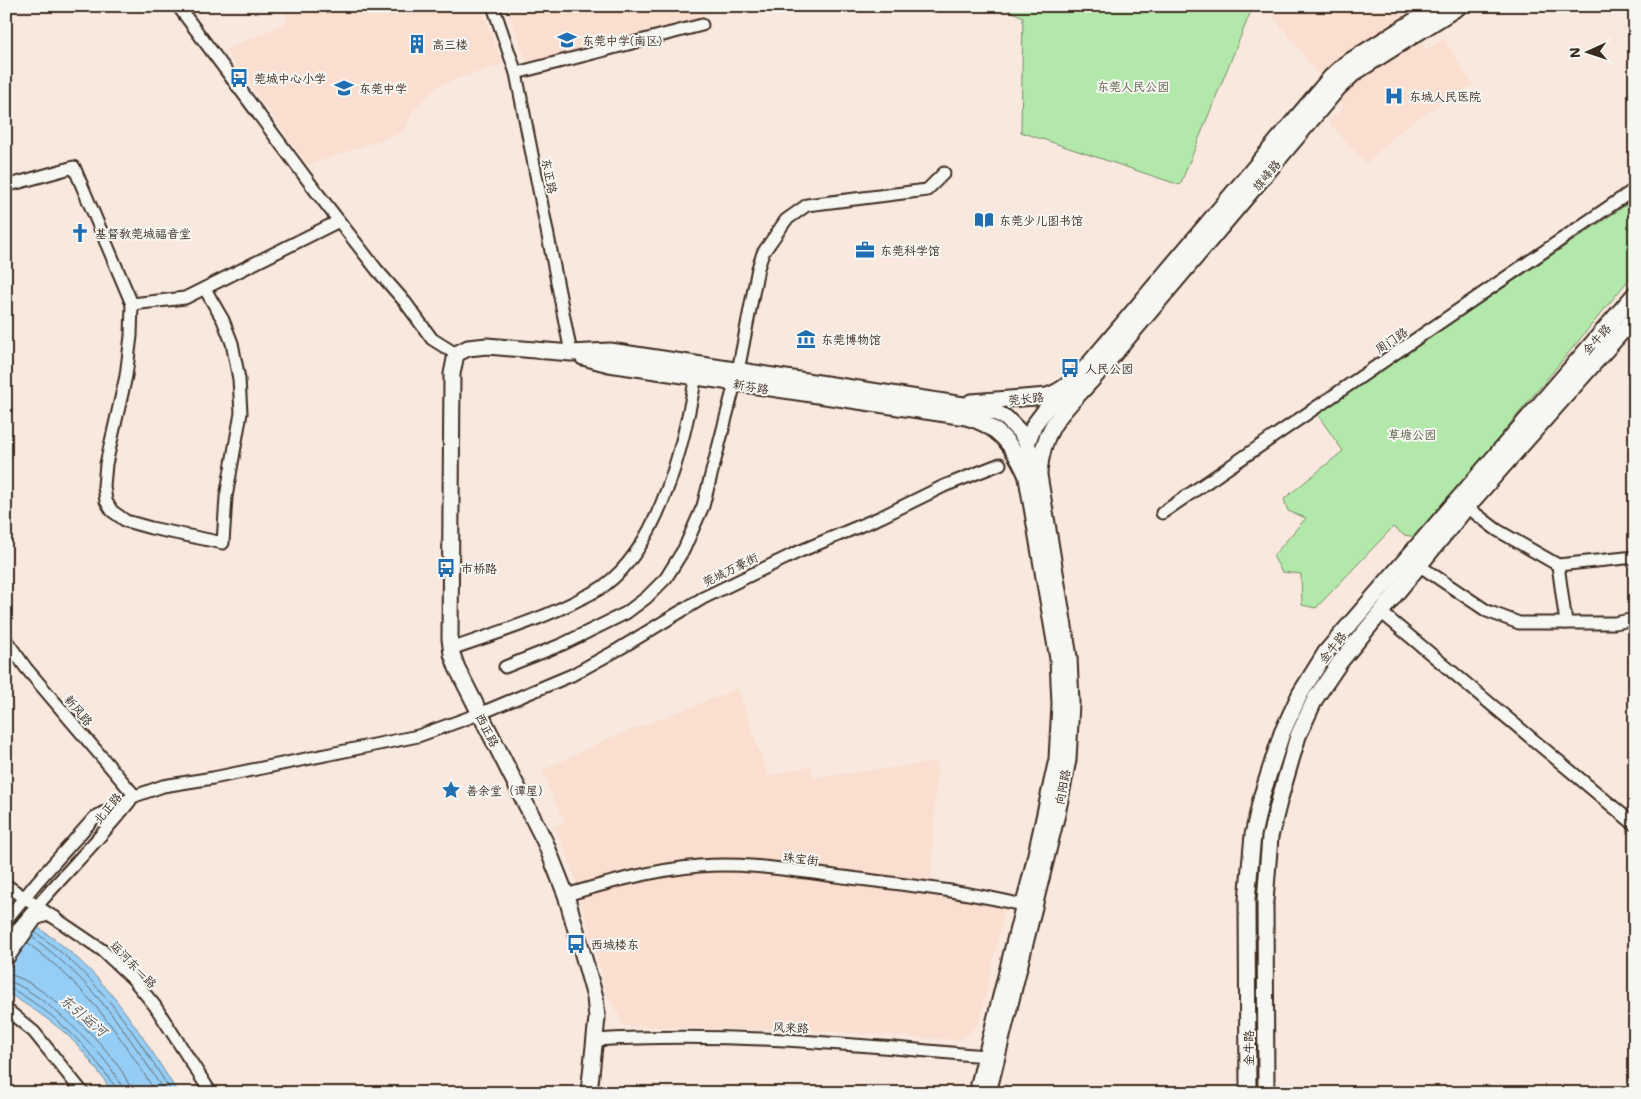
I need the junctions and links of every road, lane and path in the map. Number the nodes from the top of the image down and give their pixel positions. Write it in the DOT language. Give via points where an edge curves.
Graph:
graph roads {
  1 [pos="178,6"];
  2 [pos="493,6"];
  3 [pos="1438,6"];
  4 [pos="1460,6"];
  5 [pos="702,26"];
  6 [pos="516,72"];
  7 [pos="944,173"];
  8 [pos="6,186"];
  9 [pos="1635,189"];
  10 [pos="340,221"];
  11 [pos="205,289"];
  12 [pos="1635,294"];
  13 [pos="132,304"];
  14 [pos="1635,317"];
  15 [pos="571,353"];
  16 [pos="456,354"];
  17 [pos="1093,369"];
  18 [pos="696,371"];
  19 [pos="737,377"];
  20 [pos="1070,384"];
  21 [pos="1079,395"];
  22 [pos="952,403"];
  23 [pos="1050,405"];
  24 [pos="932,407"];
  25 [pos="985,410"];
  26 [pos="1027,444"];
  27 [pos="1000,464"];
  28 [pos="1033,477"];
  29 [pos="1468,507"];
  30 [pos="1162,513"];
  31 [pos="1635,557"];
  32 [pos="1558,565"];
  33 [pos="1420,566"];
  34 [pos="1382,613"];
  35 [pos="1635,619"];
  36 [pos="1566,624"];
  37 [pos="6,640"];
  38 [pos="451,649"];
  39 [pos="505,667"];
  40 [pos="479,714"];
  41 [pos="135,796"];
  42 [pos="1635,825"];
  43 [pos="6,885"];
  44 [pos="6,893"];
  45 [pos="566,895"];
  46 [pos="24,897"];
  47 [pos="6,898"];
  48 [pos="37,905"];
  49 [pos="1029,907"];
  50 [pos="32,917"];
  51 [pos="55,917"];
  52 [pos="6,920"];
  53 [pos="6,944"];
  54 [pos="6,961"];
  55 [pos="6,1009"];
  56 [pos="595,1040"];
  57 [pos="985,1056"];
  58 [pos="83,1093"];
  59 [pos="211,1093"];
  60 [pos="589,1093"];
  61 [pos="978,1093"];
  62 [pos="988,1093"];
  63 [pos="1248,1093"];
  64 [pos="1266,1093"];
  1 -- 10 [label="street"];
  2 -- 6 [label="street, 东正路"];
  3 -- 17 [label="main road, 旗峰路" via="1344,64 1330,78"];
  4 -- 17 [label="main road, 旗峰路" via="1354,73 1339,87"];
  5 -- 6 [label="street"];
  6 -- 15 [label="street, 东正路"];
  7 -- 19 [label="street" via="927,190 807,205 786,220 763,253 758,268"];
  8 -- 13 [label="street" via="74,167"];
  9 -- 30 [label="street, 周门路"];
  10 -- 11 [label="street"];
  10 -- 16 [label="street" via="432,339"];
  11 -- 13 [label="street" via="186,298"];
  11 -- 13 [label="street" via="232,343 239,379 241,412 226,497 223,543 126,521 112,511 106,501 106,464 126,376"];
  12 -- 63 [label="main road, 金牛路" via="1326,652 1300,694 1282,733 1253,835 1247,900"];
  14 -- 29 [label="main road"];
  15 -- 16 [label="main road, 新芬路" via="487,346 468,348"];
  15 -- 18 [label="main road, 新芬路" via="610,352"];
  16 -- 38 [label="main road, 西正路" via="452,374"];
  17 -- 20 [label="main road, 莞长路"];
  17 -- 21 [label="main road"];
  18 -- 19 [label="main road, 新芬路"];
  18 -- 38 [label="street" via="690,409 658,512 644,541 625,567 605,585 554,613"];
  19 -- 24 [label="main road, 新芬路"];
  19 -- 39 [label="street" via="703,506 684,549 666,578 626,613 563,644"];
  20 -- 22 [label="main road, 莞长路" via="1047,396"];
  20 -- 23 [label="main road"];
  21 -- 23 [label="main road"];
  21 -- 28 [label="main road" via="1058,415 1047,434"];
  22 -- 24 [label="main road"];
  22 -- 25 [label="main road"];
  23 -- 25 [label="main road"];
  23 -- 26 [label="main road" via="1034,425"];
  24 -- 25 [label="main road"];
  24 -- 28 [label="main road" via="991,426"];
  25 -- 26 [label="main road" via="1006,418"];
  26 -- 28 [label="main road"];
  27 -- 40 [label="street, 莞城万豪街" via="796,553 703,598 572,675"];
  28 -- 49 [label="main road, 向阳路" via="1058,659 1060,704 1057,759"];
  29 -- 32 [label="street" via="1497,530"];
  29 -- 33 [label="main road"];
  31 -- 32 [label="street"];
  32 -- 36 [label="street"];
  33 -- 34 [label="main road"];
  33 -- 36 [label="street" via="1487,611 1519,623"];
  34 -- 42 [label="street"];
  34 -- 64 [label="main road" via="1340,662 1315,698 1298,736 1270,837 1264,901"];
  35 -- 36 [label="street" via="1615,624"];
  37 -- 41 [label="street, 新风路"];
  38 -- 40 [label="main road, 西正路"];
  40 -- 41 [label="street, 莞城万豪街" via="418,736 222,777 163,786"];
  40 -- 45 [label="main road, 西正路" via="545,842"];
  41 -- 46 [label="street, 北正路" via="95,817"];
  41 -- 48 [label="street, 北正路"];
  43 -- 46 [label="street, 运河东一路"];
  44 -- 47 [label="street"];
  45 -- 49 [label="street, 珠宝街" via="657,871 740,865 925,888"];
  45 -- 56 [label="main road, 西正路" via="595,997"];
  46 -- 48 [label="street, 运河东一路"];
  46 -- 52 [label="street, 北正路"];
  48 -- 50 [label="street, 北正路"];
  48 -- 51 [label="street, 运河东一路"];
  49 -- 57 [label="main road, 向阳路"];
  49 -- 62 [label="main road, 向阳路"];
  50 -- 51 [label="street"];
  50 -- 53 [label="street"];
  50 -- 54 [label="street"];
  51 -- 59 [label="street, 运河东一路" via="102,950 133,979 155,1006"];
  55 -- 58 [label="street" via="34,1032"];
  56 -- 57 [label="street, 风来路" via="662,1037 821,1042"];
  56 -- 60 [label="main road, 西正路"];
  57 -- 61 [label="main road, 向阳路"];
}
